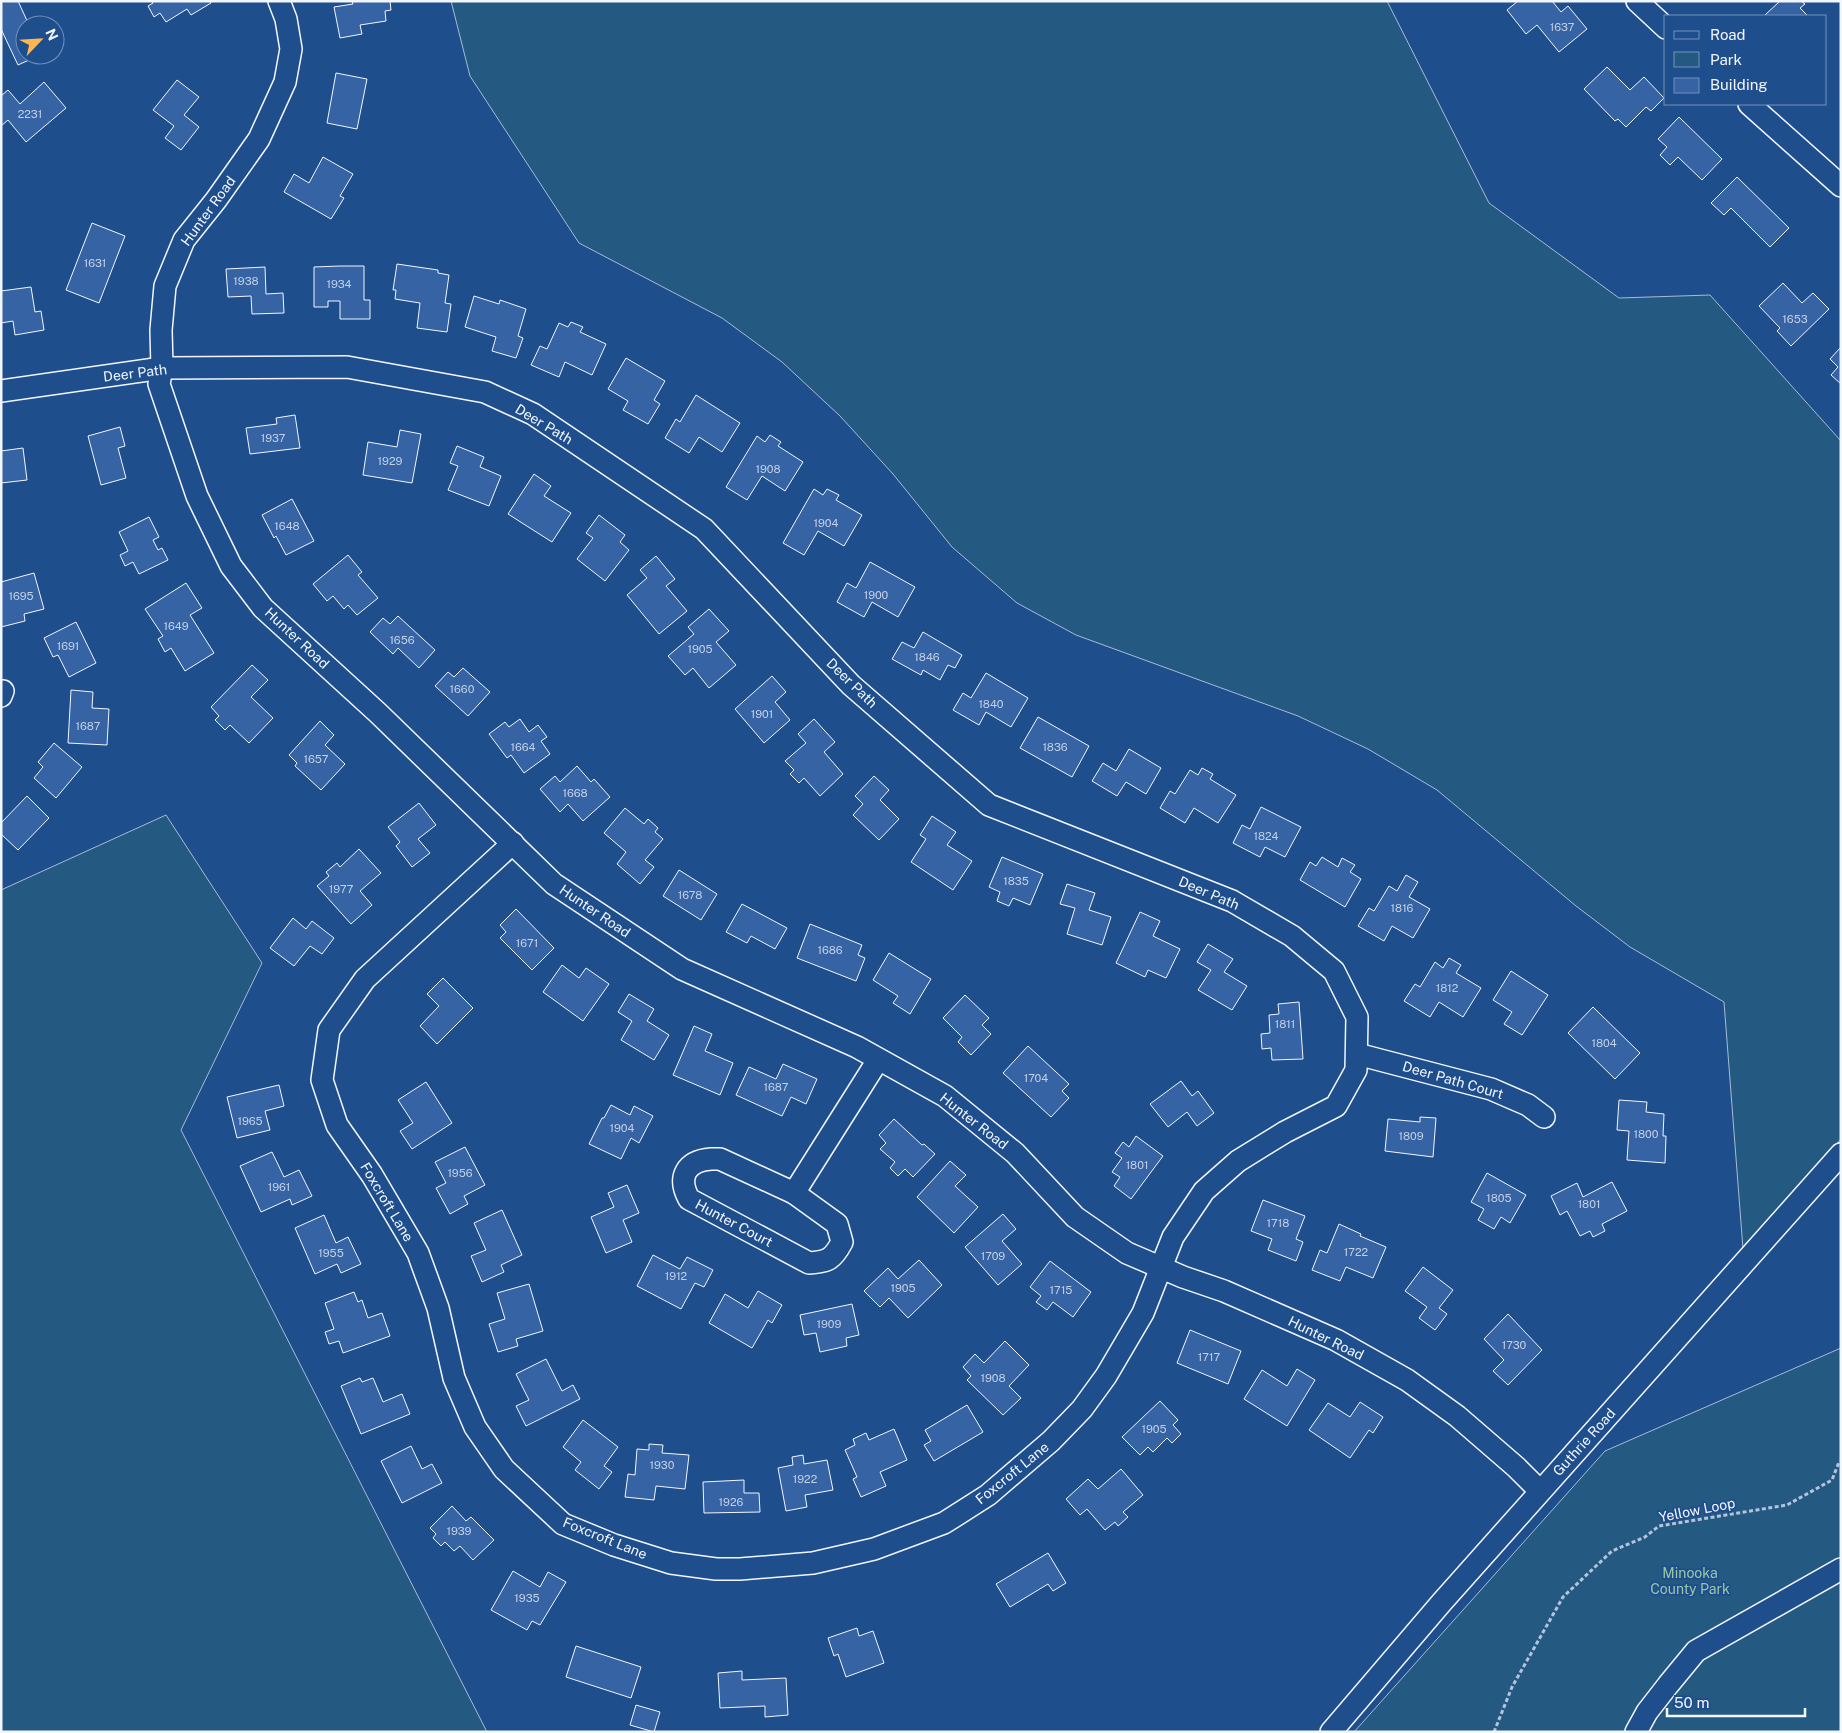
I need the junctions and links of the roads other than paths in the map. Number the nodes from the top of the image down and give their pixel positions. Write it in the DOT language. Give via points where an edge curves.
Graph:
graph roads {
  1 [pos="279,1"];
  2 [pos="1637,1"];
  3 [pos="1664,26"];
  4 [pos="1750,105"];
  5 [pos="1841,186"];
  6 [pos="162,368"];
  7 [pos="1,391"];
  8 [pos="513,843"];
  9 [pos="1356,1054"];
  10 [pos="878,1060"];
  11 [pos="1544,1117"];
  12 [pos="1841,1154"];
  13 [pos="794,1193"];
  14 [pos="1160,1267"];
  15 [pos="1540,1491"];
  16 [pos="1841,1569"];
  17 [pos="1331,1732"];
  18 [pos="1636,1732"];
  1 -- 6 [label="street, Hunter Road" via="291,49 286,82 259,139 184,240 164,286"];
  2 -- 3 [label="street"];
  4 -- 5 [label="street"];
  6 -- 7 [label="street, Deer Path"];
  6 -- 8 [label="street, Hunter Road" via="159,384 196,496 231,566 263,608"];
  6 -- 9 [label="street, Deer Path" via="347,367 485,392 533,414 704,529 851,685 989,804 1232,901 1292,936 1334,971 1357,1017"];
  8 -- 10 [label="street, Hunter Road" via="554,884 682,969 857,1047"];
  8 -- 14 [label="street, Foxcroft Lane" via="365,979 329,1030 322,1080 337,1126 372,1175 418,1253 438,1308 454,1378 475,1428 504,1469 563,1524 671,1563 740,1569 814,1563 874,1549 944,1523 988,1495 1082,1410 1143,1312"];
  9 -- 11 [label="street, Deer Path Court" via="1492,1089 1528,1105"];
  9 -- 14 [label="street, Deer Path" via="1356,1070 1336,1106 1238,1161 1204,1191 1173,1237"];
  10 -- 13 [label="street"];
  10 -- 14 [label="street, Hunter Road" via="945,1096 1015,1153 1075,1217 1127,1252"];
  12 -- 15 [label="street, Guthrie Road"];
  13 -- 13 [label="street, Hunter Court" via="720,1159 700,1160 688,1168 683,1180 689,1199 809,1263 824,1262 833,1256 842,1242 837,1224"];
  14 -- 15 [label="street, Hunter Road" via="1336,1340 1407,1380 1457,1416"];
  15 -- 17 [label="street, Guthrie Road"];
  16 -- 18 [label="street" via="1696,1651 1662,1691"];
}
